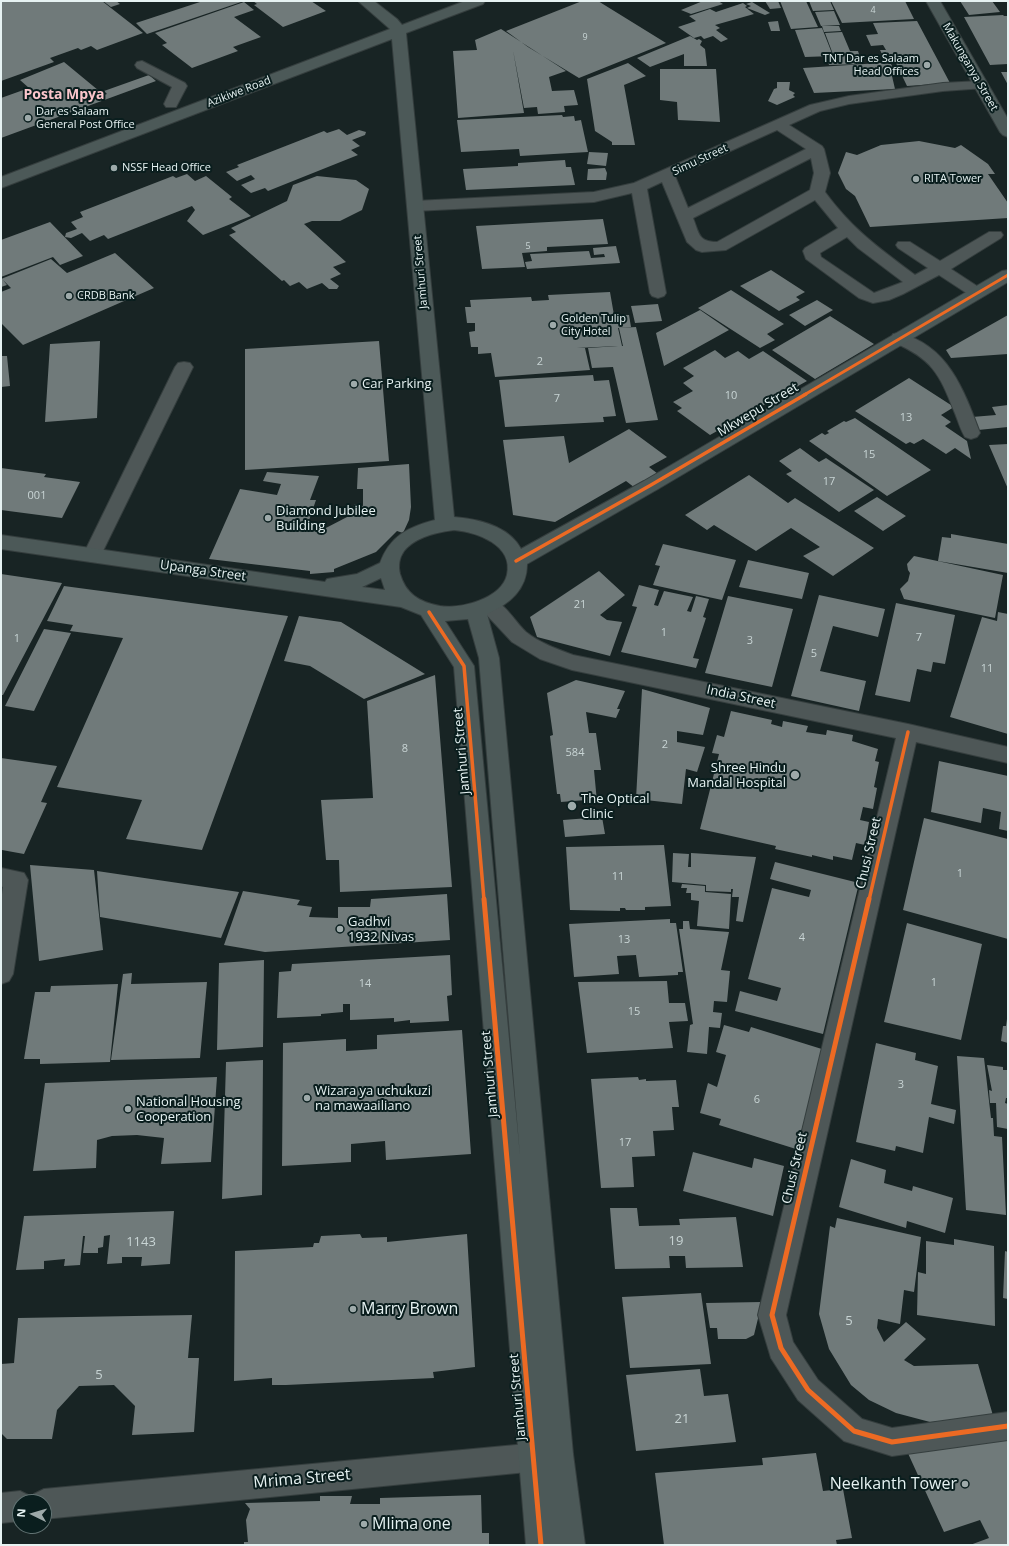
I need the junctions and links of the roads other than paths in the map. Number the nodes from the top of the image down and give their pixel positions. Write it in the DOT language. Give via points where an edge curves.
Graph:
graph roads {
  1 [pos="365,1"];
  2 [pos="448,1"];
  3 [pos="478,1"];
  4 [pos="933,1"];
  5 [pos="396,26"];
  6 [pos="142,65"];
  7 [pos="980,84"];
  8 [pos="171,104"];
  9 [pos="777,124"];
  10 [pos="1008,132"];
  11 [pos="817,149"];
  12 [pos="8,165"];
  13 [pos="667,175"];
  14 [pos="1,183"];
  15 [pos="639,188"];
  16 [pos="816,192"];
  17 [pos="415,206"];
  18 [pos="684,216"];
  19 [pos="848,229"];
  20 [pos="995,236"];
  21 [pos="904,245"];
  22 [pos="940,269"];
  23 [pos="1008,275"];
  24 [pos="914,282"];
  25 [pos="977,292"];
  26 [pos="658,293"];
  27 [pos="899,338"];
  28 [pos="184,367"];
  29 [pos="971,433"];
  30 [pos="445,524"];
  31 [pos="1,542"];
  32 [pos="92,555"];
  33 [pos="516,561"];
  34 [pos="388,567"];
  35 [pos="315,588"];
  36 [pos="406,600"];
  37 [pos="483,608"];
  38 [pos="429,612"];
  39 [pos="908,732"];
  40 [pos="1008,755"];
  41 [pos="1,877"];
  42 [pos="1,974"];
  43 [pos="1008,1426"];
  44 [pos="546,1456"];
  45 [pos="52,1503"];
  46 [pos="12,1507"];
  47 [pos="1,1508"];
  48 [pos="541,1545"];
  49 [pos="570,1545"];
  1 -- 5 [label="street"];
  2 -- 5 [label="street, Azikiwe Road"];
  3 -- 5 [label="street, Azikiwe Road"];
  4 -- 7 [label="street, Makunganya Street"];
  5 -- 8 [label="street, Azikiwe Road"];
  5 -- 14 [label="street, Azikiwe Road"];
  5 -- 17 [label="street, Jamhuri Street"];
  6 -- 8 [label="lane" via="180,86"];
  7 -- 9 [label="lane, Simu Street" via="849,100 815,108"];
  7 -- 10 [label="street, Makunganya Street"];
  8 -- 12 [label="street, Azikiwe Road"];
  9 -- 11 [label="lane"];
  9 -- 13 [label="lane, Simu Street"];
  11 -- 16 [label="lane" via="822,173"];
  11 -- 18 [label="lane"];
  13 -- 15 [label="lane, Simu Street"];
  13 -- 18 [label="lane"];
  15 -- 17 [label="lane, Simu Street" via="594,197"];
  15 -- 26 [label="lane"];
  16 -- 18 [label="lane" via="720,247 702,247 694,242"];
  16 -- 19 [label="lane"];
  17 -- 30 [label="street, Jamhuri Street"];
  19 -- 24 [label="lane" via="864,245"];
  19 -- 24 [label="lane" via="811,250 814,259 865,295 874,298 885,296"];
  20 -- 22 [label="lane"];
  21 -- 22 [label="lane"];
  22 -- 24 [label="lane"];
  22 -- 25 [label="lane"];
  23 -- 25 [label="street, Mkwepu Street"];
  25 -- 27 [label="street, Mkwepu Street"];
  27 -- 29 [label="lane" via="926,351 939,364"];
  27 -- 33 [label="street, Mkwepu Street" via="651,485"];
  28 -- 32 [label="lane"];
  30 -- 33 [label="street" via="471,525 494,533 511,548"];
  30 -- 34 [label="street" via="417,532 397,547"];
  31 -- 32 [label="street, Upanga Street"];
  32 -- 35 [label="street, Upanga Street"];
  33 -- 37 [label="street" via="518,568 511,589"];
  34 -- 35 [label="street" via="361,580"];
  34 -- 36 [label="street" via="395,590"];
  35 -- 36 [label="street, Upanga Street"];
  36 -- 38 [label="street"];
  37 -- 38 [label="street" via="452,614"];
  37 -- 39 [label="street, India Street" via="519,637 547,654 572,662"];
  37 -- 44 [label="street, Jamhuri Street" via="489,658"];
  38 -- 44 [label="street, Jamhuri Street" via="464,666"];
  39 -- 40 [label="street, India Street"];
  39 -- 43 [label="street, Chusi Street" via="772,1315 781,1348 808,1390 854,1431 892,1442"];
  41 -- 42 [label="street" via="16,880"];
  44 -- 45 [label="street, Mrima Street"];
  44 -- 48 [label="street, Jamhuri Street"];
  44 -- 49 [label="street, Jamhuri Street"];
  46 -- 47 [label="street"];
}
